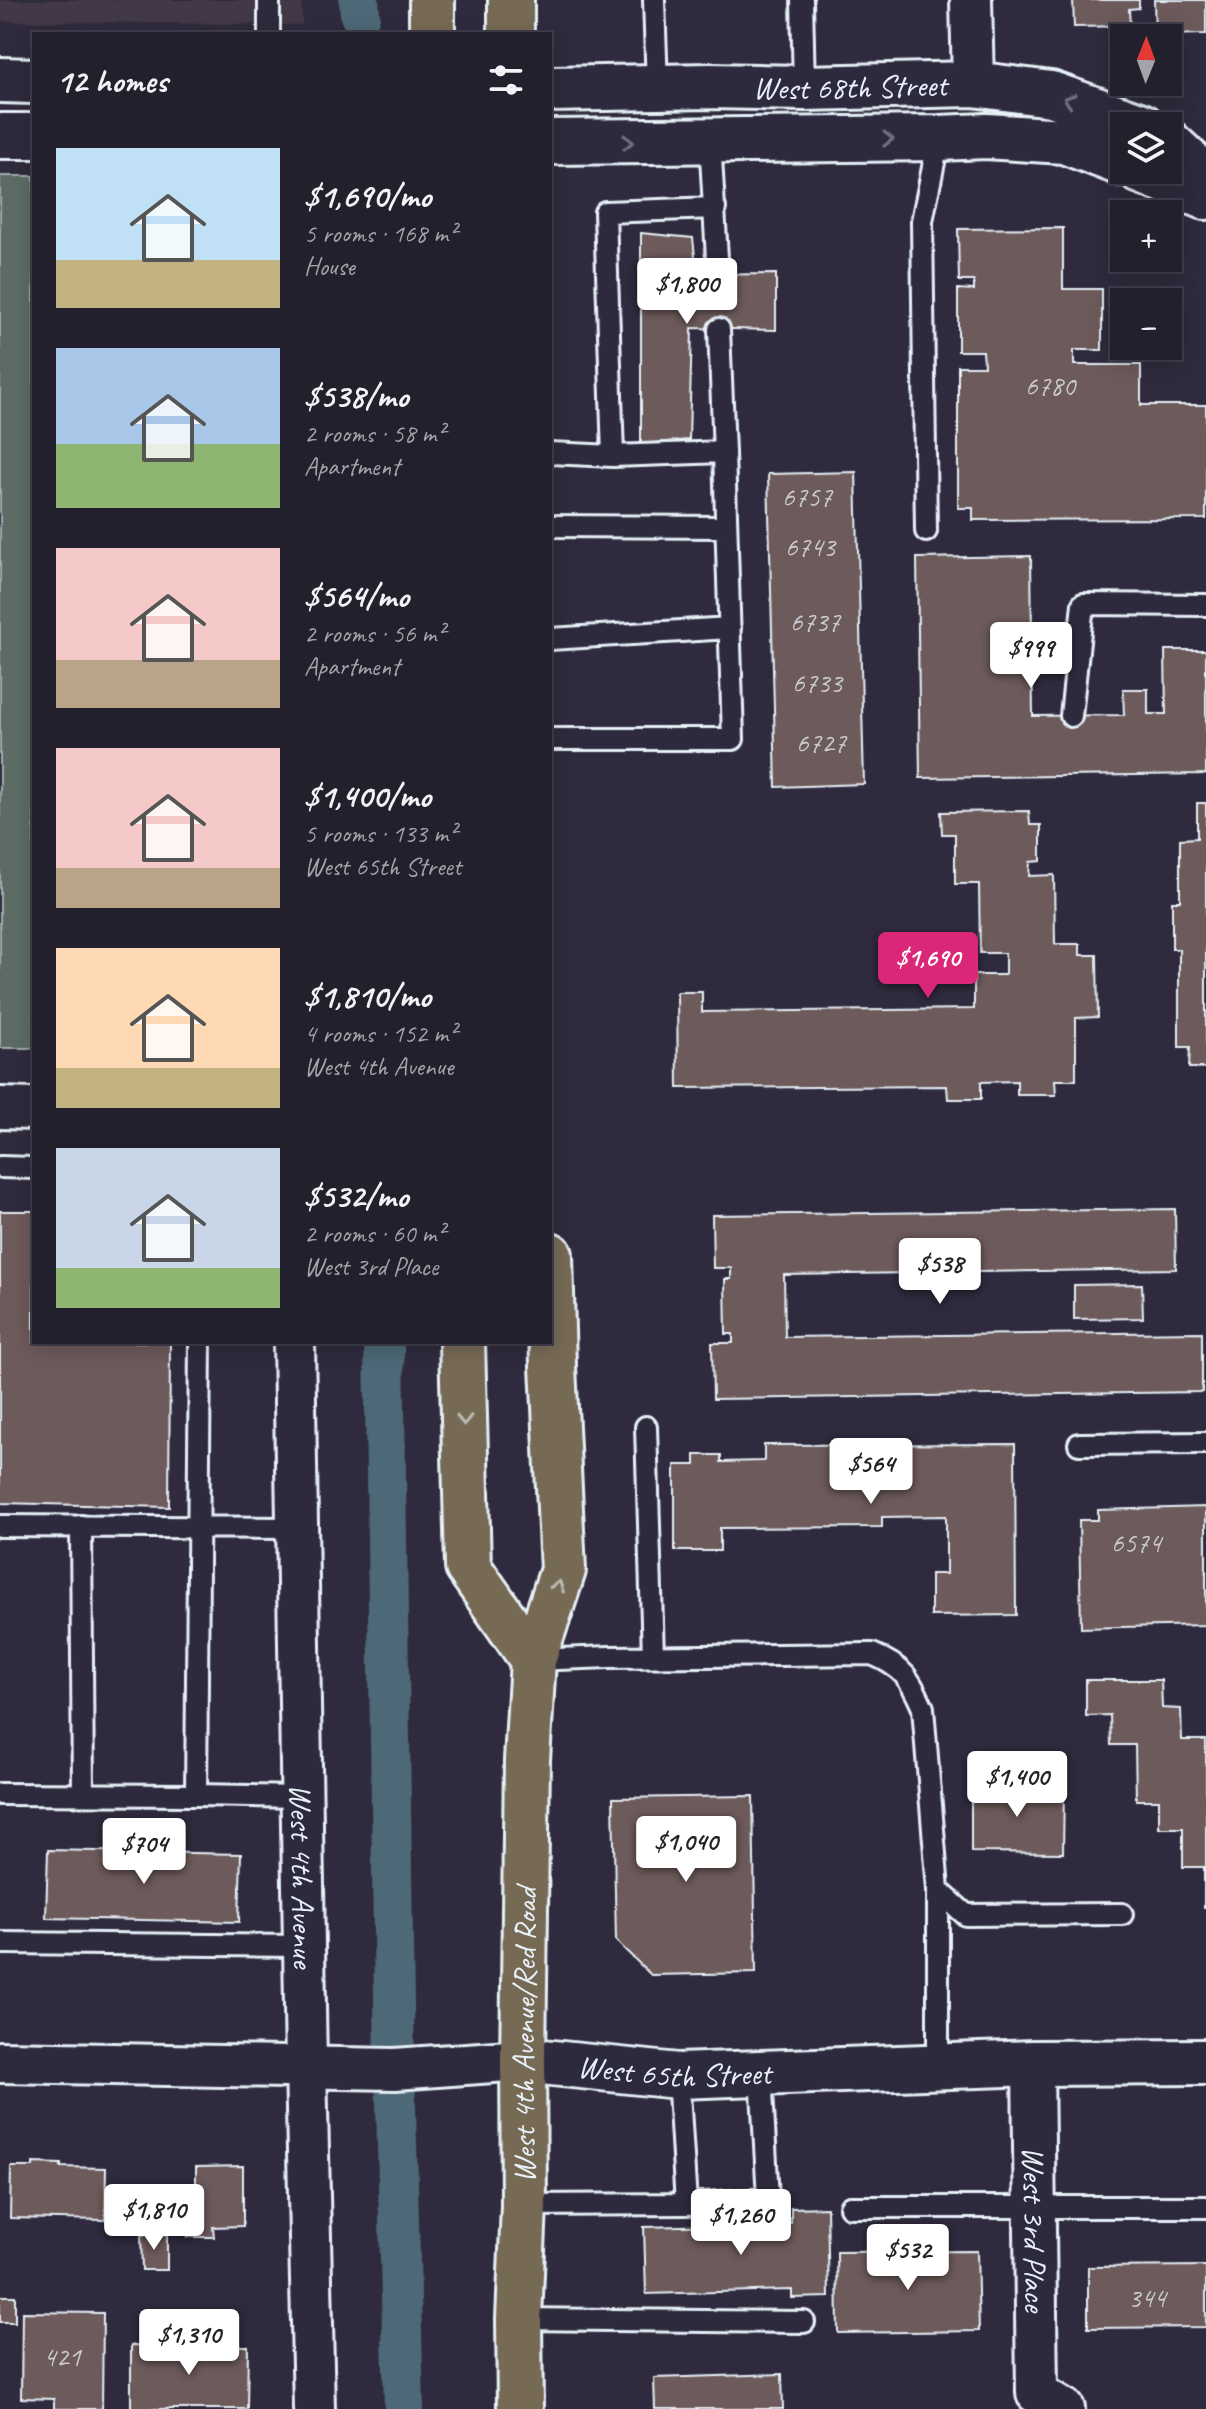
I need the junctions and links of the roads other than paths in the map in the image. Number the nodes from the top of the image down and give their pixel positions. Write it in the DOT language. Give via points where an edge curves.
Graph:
graph roads {
  1 [pos="269,0"];
  2 [pos="432,0"];
  3 [pos="511,0"];
  4 [pos="654,0"];
  5 [pos="802,0"];
  6 [pos="971,0"];
  7 [pos="269,32"];
  8 [pos="432,32"];
  9 [pos="511,32"];
  10 [pos="0,80"];
  11 [pos="32,81"];
  12 [pos="973,84"];
  13 [pos="657,87"];
  14 [pos="804,88"];
  15 [pos="552,89"];
  16 [pos="1110,115"];
  17 [pos="0,136"];
  18 [pos="32,136"];
  19 [pos="939,138"];
  20 [pos="710,140"];
  21 [pos="552,142"];
  22 [pos="1182,155"];
  23 [pos="1110,159"];
  24 [pos="1206,177"];
  25 [pos="1174,184"];
  26 [pos="1206,197"];
  27 [pos="715,208"];
  28 [pos="718,275"];
  29 [pos="719,329"];
  30 [pos="724,452"];
  31 [pos="552,453"];
  32 [pos="613,456"];
  33 [pos="552,526"];
  34 [pos="726,527"];
  35 [pos="926,531"];
  36 [pos="1206,605"];
  37 [pos="730,628"];
  38 [pos="552,639"];
  39 [pos="1071,716"];
  40 [pos="552,739"];
  41 [pos="0,1108"];
  42 [pos="32,1109"];
  43 [pos="0,1167"];
  44 [pos="32,1168"];
  45 [pos="552,1329"];
  46 [pos="200,1344"];
  47 [pos="294,1344"];
  48 [pos="462,1344"];
  49 [pos="646,1427"];
  50 [pos="1206,1443"];
  51 [pos="1079,1444"];
  52 [pos="0,1526"];
  53 [pos="81,1526"];
  54 [pos="198,1528"];
  55 [pos="297,1528"];
  56 [pos="653,1656"];
  57 [pos="533,1660"];
  58 [pos="0,1794"];
  59 [pos="83,1794"];
  60 [pos="196,1795"];
  61 [pos="302,1797"];
  62 [pos="938,1890"];
  63 [pos="1122,1914"];
  64 [pos="0,1943"];
  65 [pos="304,1946"];
  66 [pos="523,2060"];
  67 [pos="0,2062"];
  68 [pos="1206,2062"];
  69 [pos="1033,2063"];
  70 [pos="306,2066"];
  71 [pos="938,2067"];
  72 [pos="761,2073"];
  73 [pos="678,2076"];
  74 [pos="686,2204"];
  75 [pos="524,2205"];
  76 [pos="850,2207"];
  77 [pos="1035,2207"];
  78 [pos="1206,2207"];
  79 [pos="519,2319"];
  80 [pos="804,2322"];
  81 [pos="1050,2401"];
  82 [pos="314,2409"];
  83 [pos="520,2409"];
  1 -- 7 [label="lane"];
  2 -- 8 [label="main road"];
  3 -- 9 [label="main road"];
  4 -- 13 [label="lane"];
  5 -- 14 [label="lane"];
  6 -- 12 [label="street"];
  10 -- 11 [label="main road"];
  12 -- 14 [label="main road, West 68th Street"];
  16 -- 12 [label="main road, West 68th Street, one-way" via="1051,94"];
  13 -- 14 [label="main road, West 68th Street"];
  13 -- 15 [label="main road, West 68th Street"];
  17 -- 18 [label="main road"];
  20 -- 19 [label="main road, West 68th Street, one-way"];
  19 -- 23 [label="main road, West 68th Street" via="1064,141"];
  19 -- 35 [label="lane" via="922,221"];
  21 -- 20 [label="main road, West 68th Street, one-way"];
  20 -- 27 [label="lane"];
  22 -- 24 [label="main road"];
  25 -- 26 [label="main road"];
  27 -- 28 [label="lane"];
  27 -- 32 [label="lane" via="605,212"];
  29 -- 30 [label="lane"];
  30 -- 32 [label="lane"];
  30 -- 34 [label="lane"];
  31 -- 32 [label="lane"];
  33 -- 34 [label="lane"];
  34 -- 37 [label="lane"];
  36 -- 39 [label="lane" via="1083,604"];
  37 -- 38 [label="lane"];
  37 -- 40 [label="lane" via="733,739"];
  41 -- 42 [label="street"];
  43 -- 44 [label="lane"];
  57 -- 45 [label="main road, West 4th Avenue/Red Road, one-way" via="563,1570"];
  46 -- 54 [label="lane"];
  47 -- 55 [label="street, West 4th Avenue"];
  48 -- 57 [label="main road, one-way" via="468,1567"];
  49 -- 56 [label="lane"];
  50 -- 51 [label="lane"];
  52 -- 53 [label="lane"];
  53 -- 54 [label="lane"];
  53 -- 59 [label="lane"];
  54 -- 55 [label="lane"];
  54 -- 60 [label="lane"];
  55 -- 61 [label="street, West 4th Avenue"];
  56 -- 57 [label="lane"];
  56 -- 62 [label="lane" via="872,1654 893,1663 912,1684 923,1708"];
  57 -- 66 [label="main road, West 4th Avenue/Red Road"];
  58 -- 59 [label="lane"];
  59 -- 60 [label="lane"];
  60 -- 61 [label="lane"];
  61 -- 65 [label="street, West 4th Avenue"];
  62 -- 63 [label="lane" via="966,1915"];
  62 -- 71 [label="lane"];
  64 -- 65 [label="lane"];
  65 -- 70 [label="street, West 4th Avenue"];
  66 -- 70 [label="street, West 65th Street" via="395,2069"];
  66 -- 73 [label="main road, West 65th Street"];
  66 -- 75 [label="main road, West 4th Avenue/Red Road"];
  67 -- 70 [label="street, West 65th Street"];
  68 -- 69 [label="main road, West 65th Street"];
  69 -- 71 [label="main road, West 65th Street"];
  69 -- 77 [label="street, West 3rd Place"];
  70 -- 82 [label="street, West 4th Avenue"];
  71 -- 72 [label="main road, West 65th Street"];
  72 -- 73 [label="main road, West 65th Street"];
  72 -- 74 [label="lane" via="768,2199"];
  73 -- 74 [label="lane"];
  74 -- 75 [label="lane"];
  75 -- 79 [label="main road, West 4th Avenue/Red Road"];
  76 -- 77 [label="lane"];
  77 -- 78 [label="lane"];
  77 -- 81 [label="street, West 3rd Place"];
  79 -- 80 [label="lane"];
  79 -- 83 [label="main road, West 4th Avenue/Red Road"];
}
